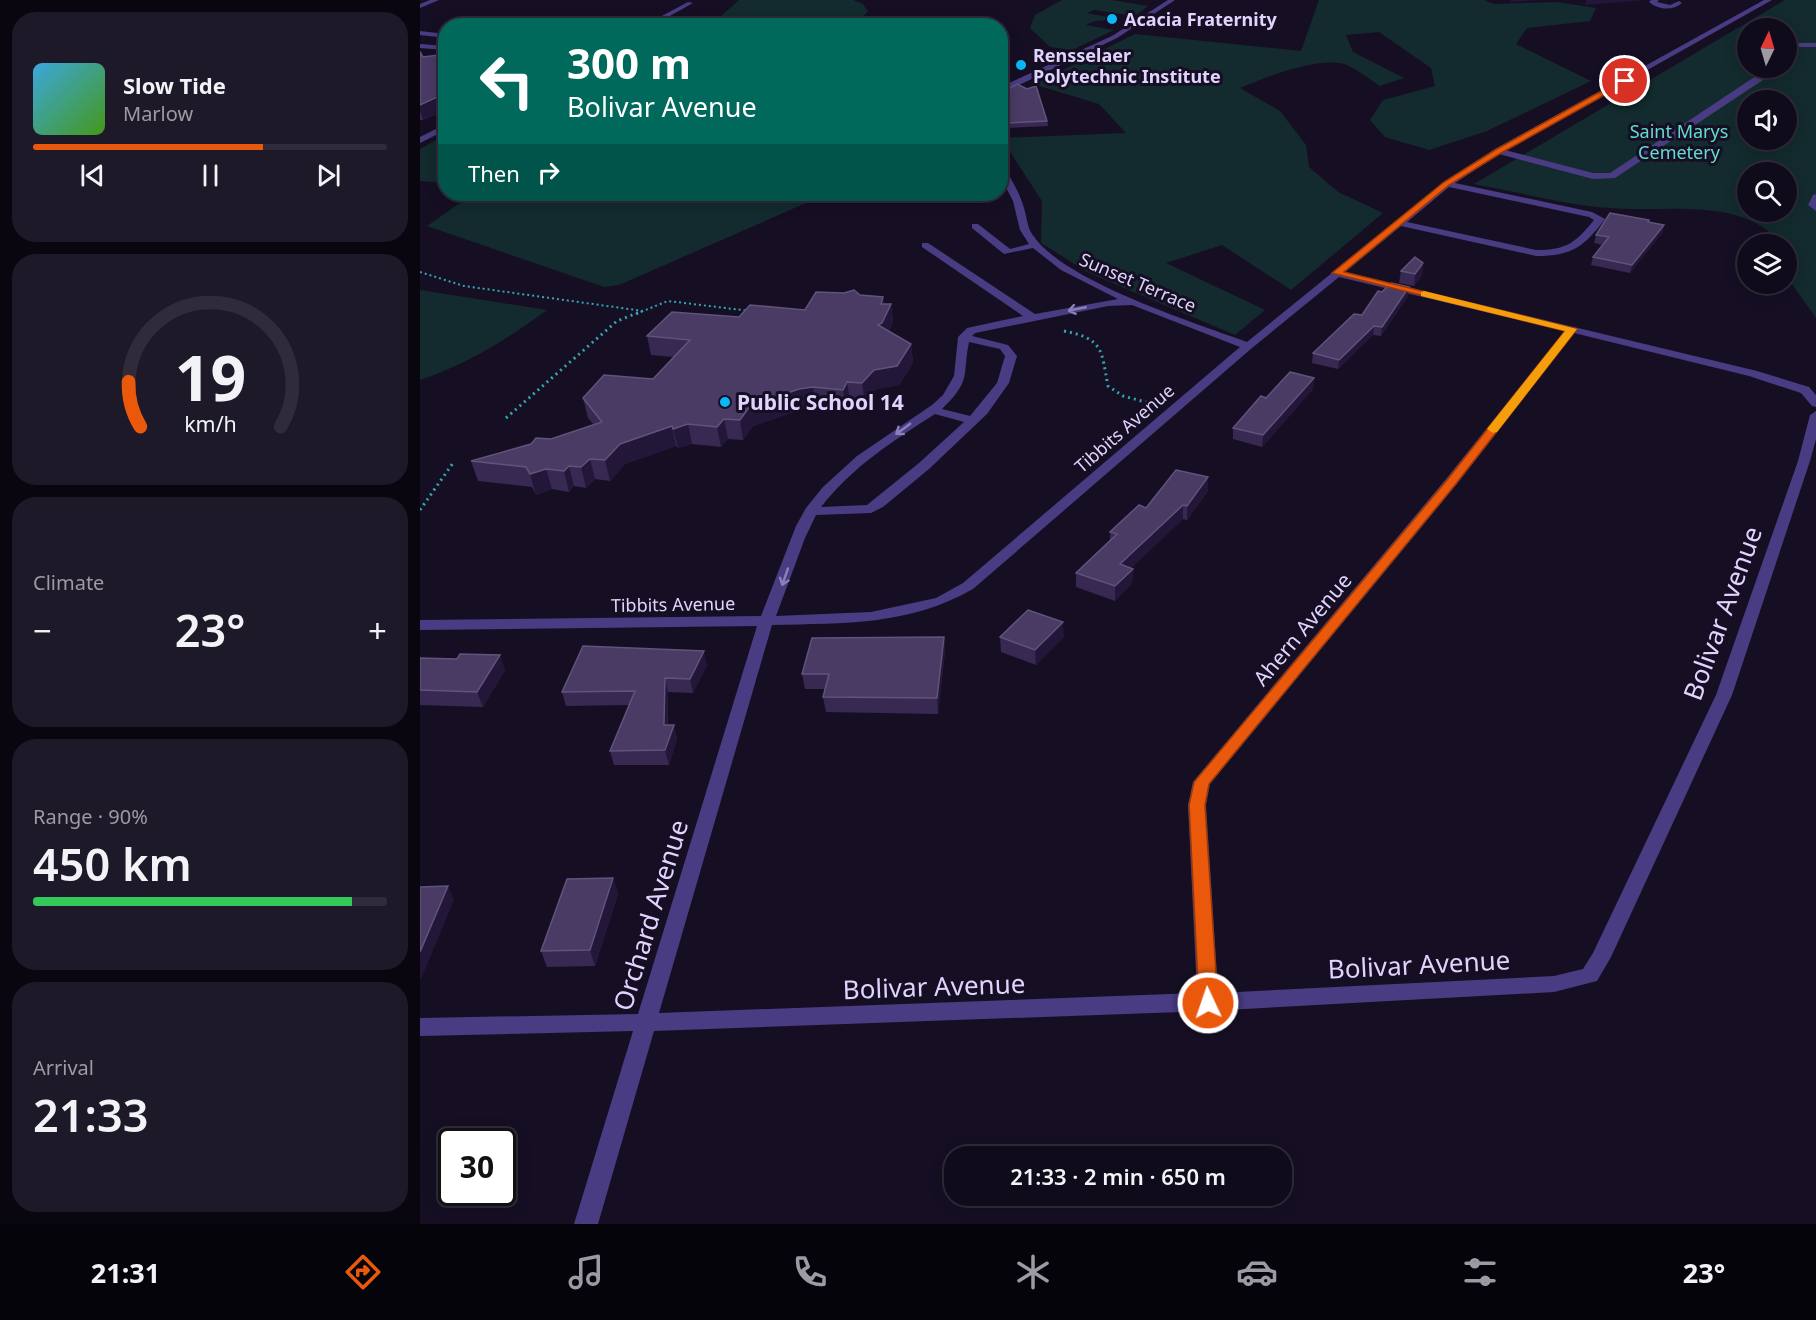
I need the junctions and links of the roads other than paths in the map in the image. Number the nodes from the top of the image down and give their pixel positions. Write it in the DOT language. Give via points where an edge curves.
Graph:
graph roads {
  1 [pos="436,0"];
  2 [pos="1172,0"];
  3 [pos="1656,0"];
  4 [pos="1675,0"];
  5 [pos="1769,0"];
  6 [pos="690,3"];
  7 [pos="420,6"];
  8 [pos="661,18"];
  9 [pos="420,33"];
  10 [pos="438,35"];
  11 [pos="1797,45"];
  12 [pos="1816,45"];
  13 [pos="420,46"];
  14 [pos="438,47"];
  15 [pos="1760,78"];
  16 [pos="1008,88"];
  17 [pos="438,130"];
  18 [pos="420,140"];
  19 [pos="1498,152"];
  20 [pos="1008,184"];
  21 [pos="1447,184"];
  22 [pos="1816,197"];
  23 [pos="1816,208"];
  24 [pos="1400,223"];
  25 [pos="975,226"];
  26 [pos="924,245"];
  27 [pos="1035,245"];
  28 [pos="1337,273"];
  29 [pos="1134,302"];
  30 [pos="1033,318"];
  31 [pos="1572,329"];
  32 [pos="964,337"];
  33 [pos="1248,346"];
  34 [pos="1816,403"];
  35 [pos="933,410"];
  36 [pos="1816,415"];
  37 [pos="973,422"];
  38 [pos="812,511"];
  39 [pos="766,621"];
  40 [pos="420,625"];
  41 [pos="1208,1003"];
  42 [pos="645,1024"];
  43 [pos="420,1027"];
  44 [pos="586,1224"];
  1 -- 7 [label="street"];
  2 -- 16 [label="street" via="1115,38"];
  3 -- 4 [label="street" via="1652,2 1668,6 1679,4"];
  5 -- 19 [label="street, Tibbits Avenue"];
  6 -- 8 [label="street"];
  9 -- 10 [label="street"];
  11 -- 12 [label="street"];
  13 -- 14 [label="street"];
  15 -- 19 [label="street" via="1611,176 1593,176"];
  17 -- 18 [label="street"];
  19 -- 21 [label="street, Tibbits Avenue"];
  20 -- 27 [label="street, Sunset Terrace" via="1027,237"];
  21 -- 24 [label="street, Tibbits Avenue"];
  21 -- 24 [label="street" via="1600,219 1577,247 1550,254"];
  22 -- 23 [label="street"];
  24 -- 28 [label="street, Tibbits Avenue"];
  25 -- 27 [label="street" via="1008,252"];
  26 -- 30 [label="street"];
  27 -- 29 [label="street, Sunset Terrace" via="1071,272"];
  28 -- 31 [label="street"];
  28 -- 33 [label="street, Tibbits Avenue"];
  29 -- 30 [label="street, one-way" via="1108,303"];
  29 -- 33 [label="street, Sunset Terrace"];
  30 -- 32 [label="street" via="971,330"];
  31 -- 34 [label="street" via="1784,382 1805,390"];
  31 -- 41 [label="street, Ahern Avenue" via="1451,482 1202,782 1197,805"];
  32 -- 35 [label="street, Orchard Avenue" via="960,377 949,396"];
  32 -- 37 [label="street" via="1004,347 1011,356 1003,383"];
  33 -- 39 [label="street, Tibbits Avenue" via="968,586 941,602 871,617"];
  35 -- 37 [label="street"];
  35 -- 38 [label="street, Orchard Avenue, one-way" via="847,470"];
  36 -- 41 [label="street, Bolivar Avenue" via="1724,695 1590,975 1554,984"];
  37 -- 38 [label="street" via="871,508"];
  38 -- 39 [label="street, Orchard Avenue, one-way"];
  39 -- 40 [label="street, Tibbits Avenue"];
  39 -- 42 [label="street, Orchard Avenue"];
  41 -- 42 [label="street, Bolivar Avenue"];
  42 -- 43 [label="street, Bolivar Avenue"];
  42 -- 44 [label="street, Orchard Avenue"];
}
